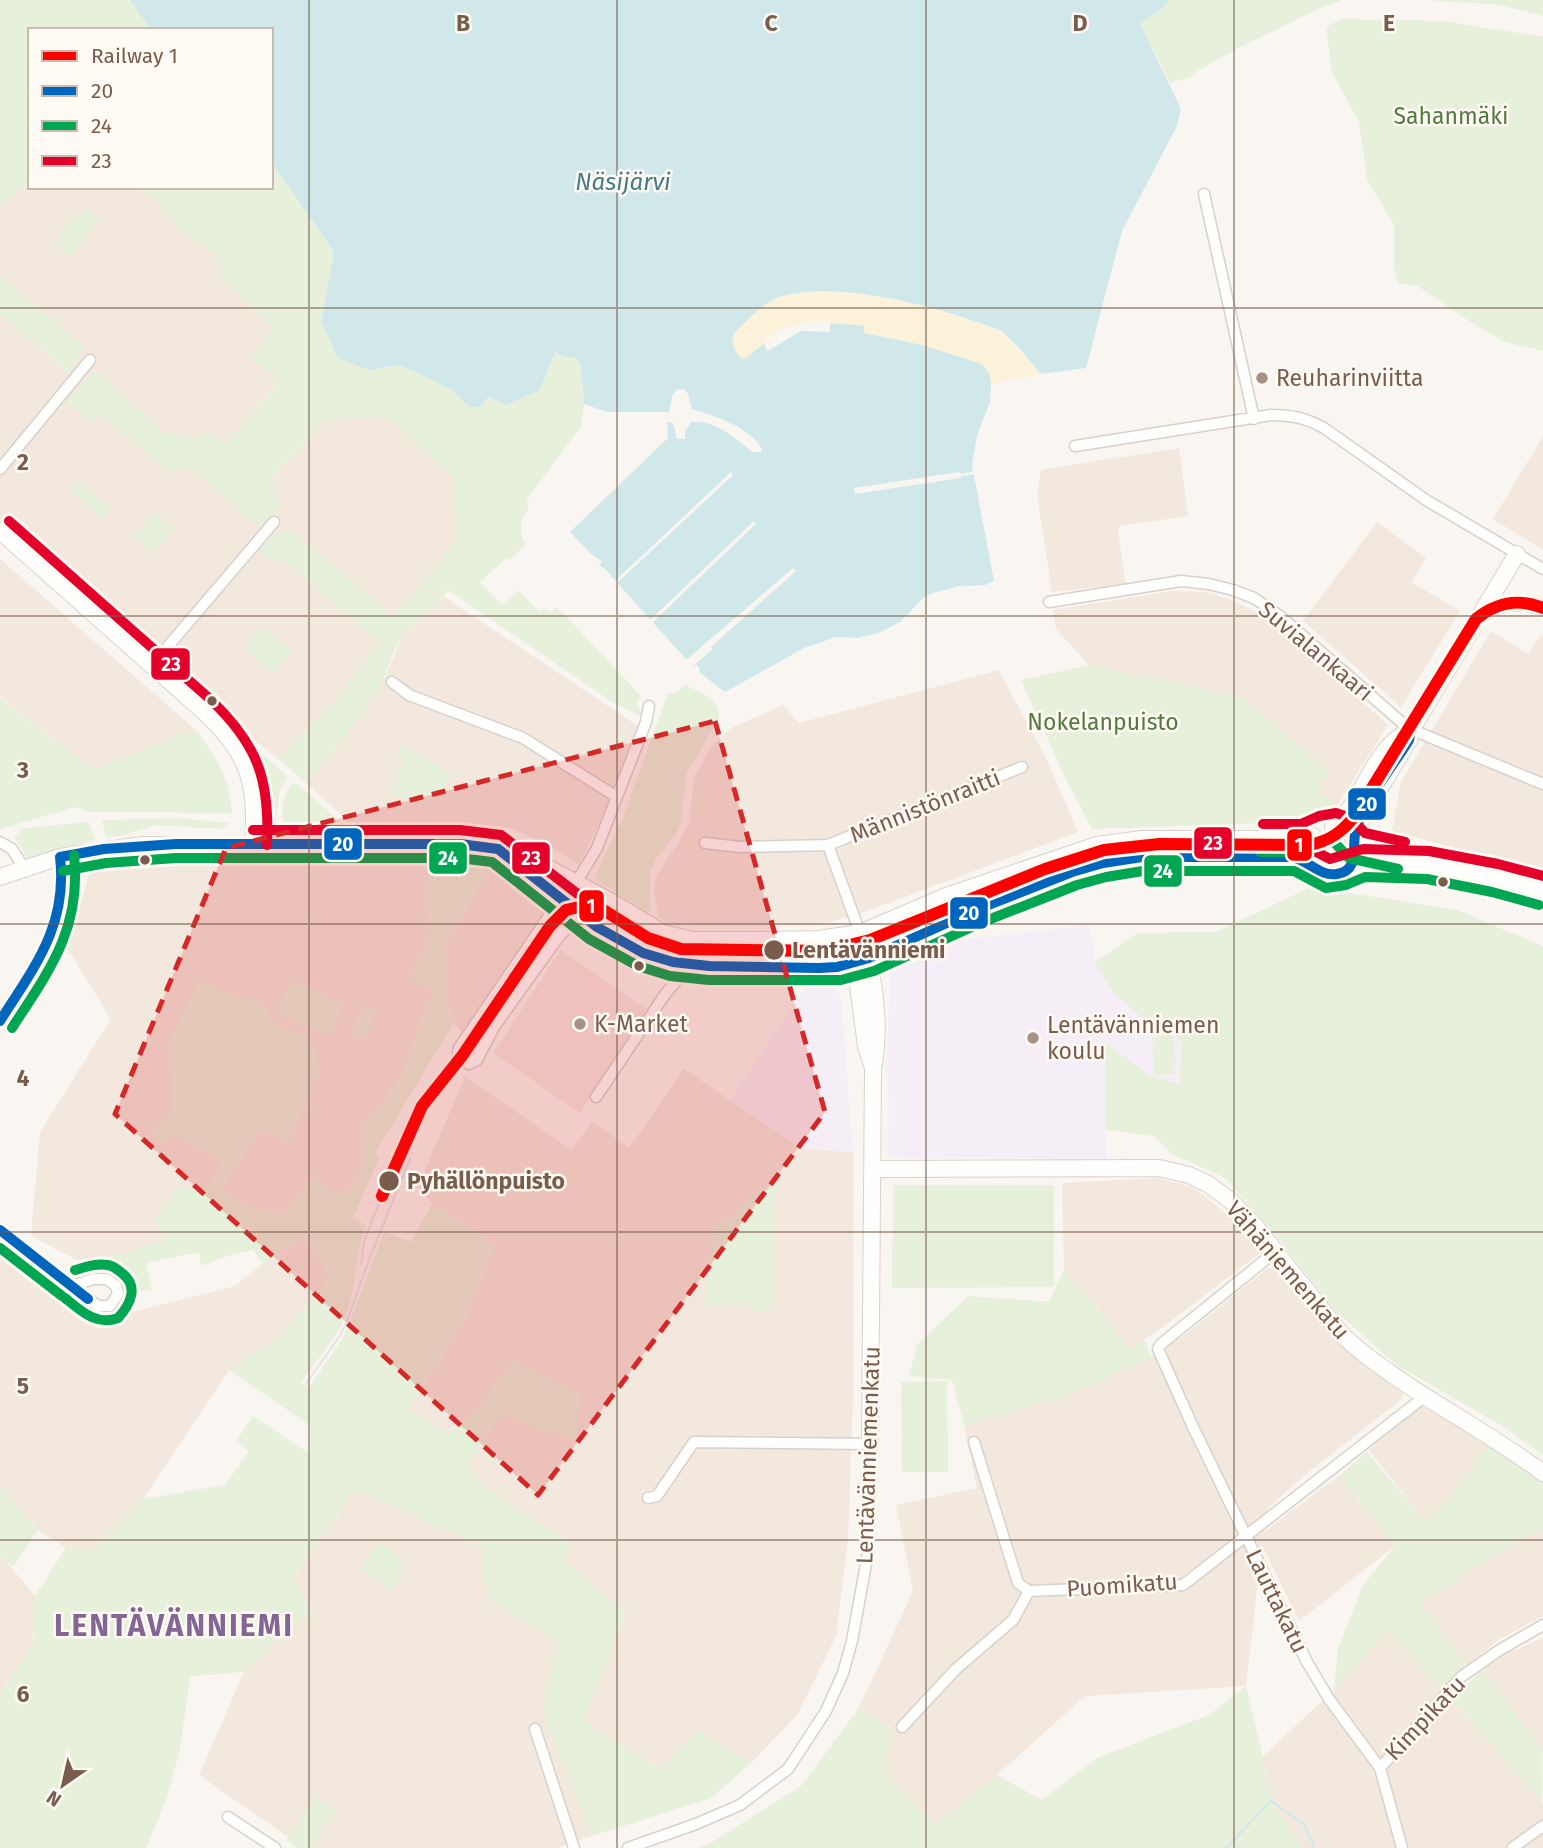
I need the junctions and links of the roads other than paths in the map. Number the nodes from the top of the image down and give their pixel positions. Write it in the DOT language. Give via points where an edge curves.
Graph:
graph roads {
  1 [pos="1204,194"];
  2 [pos="90,360"];
  3 [pos="1254,419"];
  4 [pos="1075,446"];
  5 [pos="0,469"];
  6 [pos="274,522"];
  7 [pos="0,531"];
  8 [pos="1517,554"];
  9 [pos="1543,569"];
  10 [pos="1049,602"];
  11 [pos="1543,612"];
  12 [pos="1476,622"];
  13 [pos="152,665"];
  14 [pos="392,682"];
  15 [pos="649,706"];
  16 [pos="1411,730"];
  17 [pos="1022,767"];
  18 [pos="1543,784"];
  19 [pos="617,797"];
  20 [pos="1333,827"];
  21 [pos="1313,836"];
  22 [pos="0,842"];
  23 [pos="1354,842"];
  24 [pos="253,844"];
  25 [pos="705,844"];
  26 [pos="828,845"];
  27 [pos="498,849"];
  28 [pos="60,858"];
  29 [pos="1313,865"];
  30 [pos="1428,865"];
  31 [pos="24,868"];
  32 [pos="1349,868"];
  33 [pos="0,877"];
  34 [pos="576,882"];
  35 [pos="1543,891"];
  36 [pos="563,899"];
  37 [pos="589,921"];
  38 [pos="860,933"];
  39 [pos="862,960"];
  40 [pos="691,965"];
  41 [pos="0,1021"];
  42 [pos="596,1097"];
  43 [pos="874,1169"];
  44 [pos="0,1230"];
  45 [pos="1275,1252"];
  46 [pos="72,1286"];
  47 [pos="1424,1397"];
  48 [pos="974,1442"];
  49 [pos="870,1444"];
  50 [pos="1543,1473"];
  51 [pos="648,1498"];
  52 [pos="1245,1537"];
  53 [pos="1029,1591"];
  54 [pos="1543,1625"];
  55 [pos="902,1727"];
  56 [pos="535,1729"];
  57 [pos="1380,1768"];
  58 [pos="228,1818"];
  59 [pos="1543,1826"];
  60 [pos="275,1848"];
  61 [pos="574,1848"];
  62 [pos="628,1848"];
  63 [pos="1402,1848"];
  64 [pos="1513,1848"];
  1 -- 3 [label="street"];
  2 -- 5 [label="street"];
  3 -- 4 [label="street"];
  3 -- 8 [label="street" via="1292,415 1308,419 1426,500"];
  6 -- 13 [label="street"];
  7 -- 13 [label="main road"];
  8 -- 9 [label="street"];
  8 -- 12 [label="main road"];
  10 -- 16 [label="street, Suvialankaari" via="1181,581 1233,590 1280,616"];
  11 -- 12 [label="street" via="1510,605"];
  12 -- 16 [label="main road"];
  13 -- 24 [label="main road" via="219,726 238,750 252,789"];
  14 -- 19 [label="street" via="409,695 523,738"];
  15 -- 19 [label="street"];
  16 -- 18 [label="street, Suvialankaari"];
  16 -- 20 [label="main road" via="1383,754"];
  16 -- 23 [label="main road" via="1362,818"];
  17 -- 26 [label="street, Männistönraitti"];
  19 -- 34 [label="street" via="597,848"];
  20 -- 21 [label="main road"];
  20 -- 23 [label="main road" via="1344,830"];
  21 -- 29 [label="main road" via="1308,851"];
  21 -- 38 [label="main road" via="1142,839 1097,845 946,896"];
  22 -- 31 [label="street" via="12,849"];
  23 -- 30 [label="main road"];
  23 -- 32 [label="main road" via="1356,853"];
  24 -- 27 [label="main road" via="460,844"];
  24 -- 28 [label="main road" via="142,845"];
  25 -- 26 [label="street"];
  26 -- 38 [label="street"];
  27 -- 34 [label="main road" via="526,856"];
  27 -- 36 [label="main road"];
  28 -- 31 [label="main road"];
  28 -- 41 [label="street" via="64,890 52,933"];
  29 -- 32 [label="main road" via="1326,874"];
  29 -- 39 [label="main road" via="1292,857 1142,857 1104,863 1013,895"];
  30 -- 32 [label="main road" via="1365,863"];
  30 -- 35 [label="main road"];
  31 -- 33 [label="main road"];
  34 -- 36 [label="street"];
  34 -- 38 [label="main road" via="650,928 675,937 819,939"];
  36 -- 37 [label="main road"];
  36 -- 37 [label="street" via="459,1048 460,1059 469,1063 477,1059 494,1027 560,935 572,924"];
  37 -- 40 [label="main road" via="643,953"];
  38 -- 39 [label="main road, Lentävänniemenkatu"];
  39 -- 40 [label="main road" via="819,968"];
  39 -- 43 [label="main road, Lentävänniemenkatu" via="866,1046 873,1070"];
  40 -- 42 [label="street" via="666,993"];
  43 -- 45 [label="main road, Vähäniemenkatu" via="1160,1168 1189,1175 1220,1192"];
  43 -- 49 [label="main road, Lentävänniemenkatu"];
  44 -- 46 [label="street"];
  45 -- 47 [label="main road, Vähäniemenkatu" via="1343,1336"];
  45 -- 52 [label="street, Lauttakatu" via="1158,1349"];
  47 -- 50 [label="main road, Vähäniemenkatu"];
  47 -- 52 [label="street, Puomikatu"];
  48 -- 53 [label="street" via="1018,1583"];
  49 -- 51 [label="street" via="694,1442 657,1496"];
  49 -- 62 [label="street, Lentävänniemenkatu" via="869,1553 852,1641 826,1711 788,1769 740,1805"];
  52 -- 53 [label="street, Puomikatu" via="1183,1586"];
  52 -- 57 [label="street, Lauttakatu" via="1307,1662"];
  53 -- 55 [label="street" via="1013,1620 956,1669"];
  54 -- 57 [label="street, Kimpikatu" via="1461,1677"];
  56 -- 61 [label="street"];
  57 -- 63 [label="street, Lauttakatu"];
  58 -- 60 [label="street"];
  59 -- 64 [label="street"];
}
